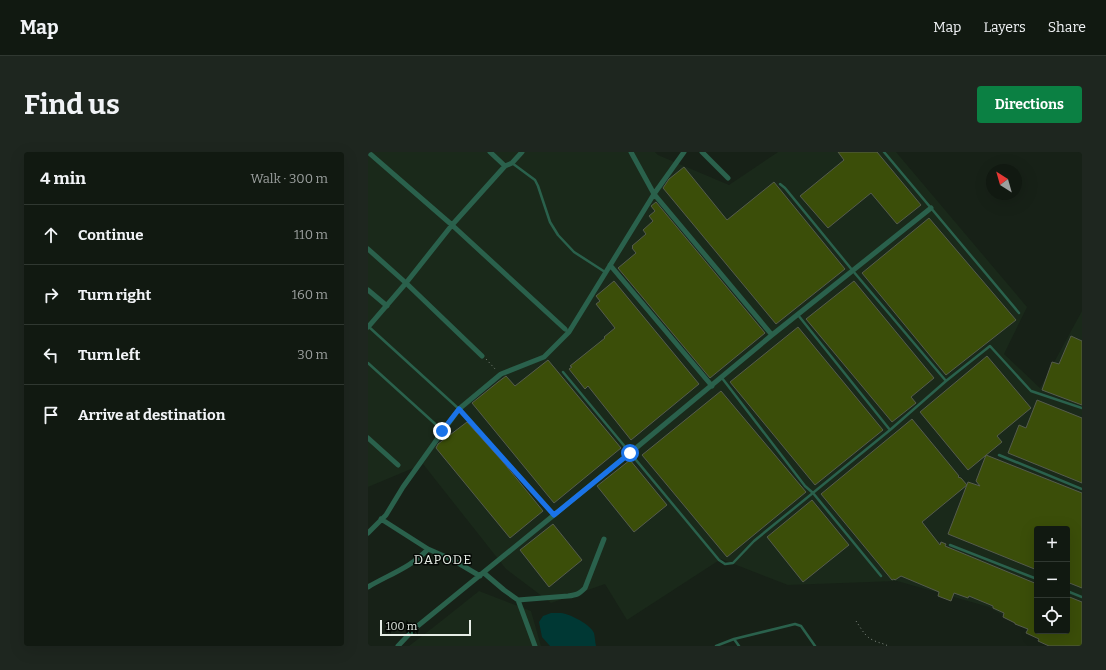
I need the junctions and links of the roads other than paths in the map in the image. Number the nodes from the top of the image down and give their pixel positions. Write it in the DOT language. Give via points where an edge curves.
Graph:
graph roads {
  1 [pos="368,152"];
  2 [pos="490,152"];
  3 [pos="522,152"];
  4 [pos="631,152"];
  5 [pos="684,152"];
  6 [pos="702,152"];
  7 [pos="884,152"];
  8 [pos="512,163"];
  9 [pos="505,166"];
  10 [pos="728,178"];
  11 [pos="780,184"];
  12 [pos="654,194"];
  13 [pos="931,208"];
  14 [pos="452,225"];
  15 [pos="368,249"];
  16 [pos="610,265"];
  17 [pos="605,272"];
  18 [pos="853,272"];
  19 [pos="406,283"];
  20 [pos="368,290"];
  21 [pos="387,306"];
  22 [pos="1018,313"];
  23 [pos="798,315"];
  24 [pos="368,327"];
  25 [pos="565,329"];
  26 [pos="772,335"];
  27 [pos="482,356"];
  28 [pos="368,363"];
  29 [pos="563,372"];
  30 [pos="722,378"];
  31 [pos="946,381"];
  32 [pos="712,386"];
  33 [pos="1082,408"];
  34 [pos="459,409"];
  35 [pos="890,430"];
  36 [pos="442,431"];
  37 [pos="368,438"];
  38 [pos="630,453"];
  39 [pos="999,456"];
  40 [pos="398,465"];
  41 [pos="1082,489"];
  42 [pos="813,493"];
  43 [pos="554,515"];
  44 [pos="381,519"];
  45 [pos="368,533"];
  46 [pos="604,539"];
  47 [pos="950,545"];
  48 [pos="428,549"];
  49 [pos="482,574"];
  50 [pos="881,576"];
  51 [pos="1034,578"];
  52 [pos="368,587"];
  53 [pos="1070,592"];
  54 [pos="1082,597"];
  55 [pos="518,600"];
  56 [pos="734,639"];
  57 [pos="398,646"];
  58 [pos="535,646"];
  59 [pos="716,646"];
  60 [pos="739,646"];
  61 [pos="815,646"];
  1 -- 14 [label="street"];
  2 -- 9 [label="street"];
  3 -- 8 [label="street"];
  4 -- 12 [label="street"];
  5 -- 12 [label="street"];
  6 -- 10 [label="street"];
  7 -- 13 [label="lane"];
  8 -- 9 [label="street"];
  8 -- 17 [label="lane" via="535,180 550,222 558,235 574,252"];
  9 -- 14 [label="street"];
  11 -- 18 [label="lane"];
  12 -- 16 [label="street"];
  12 -- 26 [label="street"];
  13 -- 18 [label="street"];
  13 -- 22 [label="lane"];
  14 -- 19 [label="street"];
  14 -- 25 [label="street"];
  15 -- 19 [label="street"];
  16 -- 17 [label="street"];
  16 -- 32 [label="street"];
  17 -- 34 [label="street" via="568,332 544,357 501,374"];
  18 -- 23 [label="street"];
  18 -- 31 [label="lane"];
  19 -- 21 [label="street"];
  19 -- 27 [label="street"];
  20 -- 21 [label="street"];
  21 -- 24 [label="street"];
  23 -- 26 [label="street"];
  23 -- 35 [label="lane"];
  24 -- 34 [label="lane"];
  26 -- 30 [label="street"];
  28 -- 36 [label="lane"];
  29 -- 38 [label="lane"];
  30 -- 32 [label="street"];
  30 -- 42 [label="lane"];
  31 -- 33 [label="lane" via="990,346 1031,391"];
  31 -- 35 [label="lane"];
  32 -- 38 [label="street"];
  34 -- 36 [label="street"];
  34 -- 43 [label="lane"];
  35 -- 42 [label="lane"];
  36 -- 44 [label="street"];
  37 -- 40 [label="street"];
  38 -- 42 [label="lane" via="725,564 733,563 754,541"];
  38 -- 43 [label="street"];
  39 -- 41 [label="lane"];
  42 -- 50 [label="lane"];
  43 -- 49 [label="street"];
  44 -- 45 [label="street"];
  44 -- 48 [label="street"];
  46 -- 55 [label="street" via="585,588 580,594"];
  47 -- 51 [label="lane"];
  48 -- 49 [label="street"];
  48 -- 52 [label="street" via="399,571"];
  49 -- 55 [label="street"];
  49 -- 57 [label="street" via="414,629"];
  53 -- 54 [label="lane"];
  55 -- 58 [label="street"];
  56 -- 59 [label="lane"];
  56 -- 60 [label="lane"];
  56 -- 61 [label="lane" via="795,624 801,626"];
}
